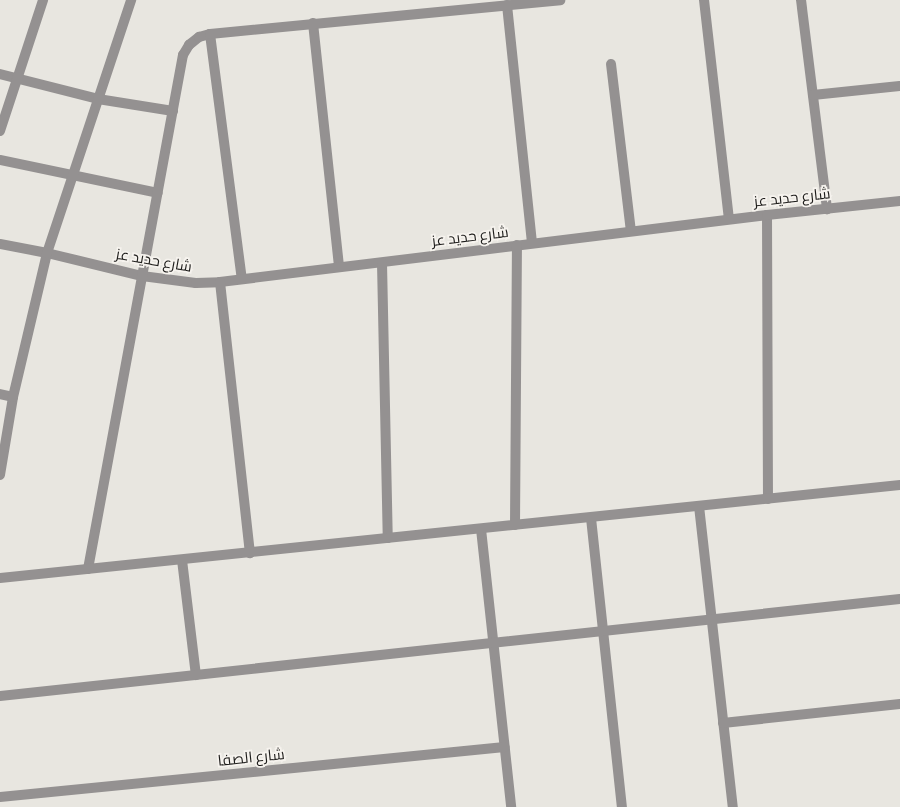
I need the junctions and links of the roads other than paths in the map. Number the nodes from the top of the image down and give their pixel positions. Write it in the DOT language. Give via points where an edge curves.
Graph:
graph roads {
  1 [pos="43,0"];
  2 [pos="130,0"];
  3 [pos="560,0"];
  4 [pos="704,0"];
  5 [pos="801,0"];
  6 [pos="507,5"];
  7 [pos="313,24"];
  8 [pos="210,34"];
  9 [pos="611,64"];
  10 [pos="0,74"];
  11 [pos="18,79"];
  12 [pos="900,86"];
  13 [pos="813,95"];
  14 [pos="98,98"];
  15 [pos="173,111"];
  16 [pos="0,131"];
  17 [pos="0,160"];
  18 [pos="72,176"];
  19 [pos="158,193"];
  20 [pos="900,201"];
  21 [pos="827,209"];
  22 [pos="767,215"];
  23 [pos="729,219"];
  24 [pos="631,231"];
  25 [pos="532,243"];
  26 [pos="0,244"];
  27 [pos="516,245"];
  28 [pos="47,253"];
  29 [pos="382,263"];
  30 [pos="339,267"];
  31 [pos="142,276"];
  32 [pos="242,279"];
  33 [pos="220,282"];
  34 [pos="0,394"];
  35 [pos="13,397"];
  36 [pos="0,475"];
  37 [pos="900,485"];
  38 [pos="768,499"];
  39 [pos="699,506"];
  40 [pos="591,518"];
  41 [pos="515,525"];
  42 [pos="481,529"];
  43 [pos="388,538"];
  44 [pos="250,553"];
  45 [pos="182,560"];
  46 [pos="88,569"];
  47 [pos="0,578"];
  48 [pos="900,599"];
  49 [pos="712,620"];
  50 [pos="603,631"];
  51 [pos="494,643"];
  52 [pos="196,675"];
  53 [pos="0,696"];
  54 [pos="900,704"];
  55 [pos="723,723"];
  56 [pos="504,746"];
  57 [pos="0,797"];
  58 [pos="511,807"];
  59 [pos="622,807"];
  60 [pos="733,807"];
  1 -- 11 [label="street"];
  2 -- 14 [label="street"];
  3 -- 6 [label="street"];
  4 -- 23 [label="street"];
  5 -- 13 [label="street"];
  6 -- 7 [label="street"];
  6 -- 25 [label="street"];
  7 -- 8 [label="street"];
  7 -- 30 [label="street"];
  8 -- 15 [label="street" via="199,37 189,45 183,55"];
  8 -- 32 [label="street"];
  9 -- 24 [label="street"];
  10 -- 11 [label="street"];
  11 -- 14 [label="street"];
  11 -- 16 [label="street"];
  12 -- 13 [label="street"];
  13 -- 21 [label="street"];
  14 -- 15 [label="street"];
  14 -- 18 [label="street"];
  15 -- 19 [label="street"];
  17 -- 18 [label="street"];
  18 -- 19 [label="street"];
  18 -- 28 [label="street"];
  19 -- 31 [label="street"];
  20 -- 21 [label="street, شارع حديد عز"];
  21 -- 22 [label="street, شارع حديد عز"];
  22 -- 23 [label="street, شارع حديد عز"];
  22 -- 38 [label="street"];
  23 -- 24 [label="street, شارع حديد عز"];
  24 -- 25 [label="street, شارع حديد عز"];
  25 -- 27 [label="street, شارع حديد عز"];
  26 -- 28 [label="street, شارع حديد عز"];
  27 -- 29 [label="street, شارع حديد عز"];
  27 -- 41 [label="street"];
  28 -- 31 [label="street, شارع حديد عز"];
  28 -- 35 [label="street"];
  29 -- 30 [label="street, شارع حديد عز"];
  29 -- 43 [label="street"];
  30 -- 32 [label="street, شارع حديد عز"];
  31 -- 33 [label="street, شارع حديد عز" via="196,283"];
  31 -- 46 [label="street"];
  32 -- 33 [label="street, شارع حديد عز"];
  33 -- 44 [label="street"];
  34 -- 35 [label="street"];
  35 -- 36 [label="street"];
  37 -- 38 [label="street"];
  38 -- 39 [label="street"];
  39 -- 40 [label="street"];
  39 -- 49 [label="street"];
  40 -- 41 [label="street"];
  40 -- 50 [label="street"];
  41 -- 42 [label="street"];
  42 -- 43 [label="street"];
  42 -- 51 [label="street"];
  43 -- 44 [label="street"];
  44 -- 45 [label="street"];
  45 -- 46 [label="street"];
  45 -- 52 [label="street"];
  46 -- 47 [label="street"];
  48 -- 49 [label="street"];
  49 -- 50 [label="street"];
  49 -- 55 [label="street"];
  50 -- 51 [label="street"];
  50 -- 59 [label="street"];
  51 -- 52 [label="street"];
  51 -- 56 [label="street"];
  52 -- 53 [label="street"];
  54 -- 55 [label="street"];
  55 -- 60 [label="street"];
  56 -- 57 [label="street, شارع الصفا"];
  56 -- 58 [label="street"];
}
